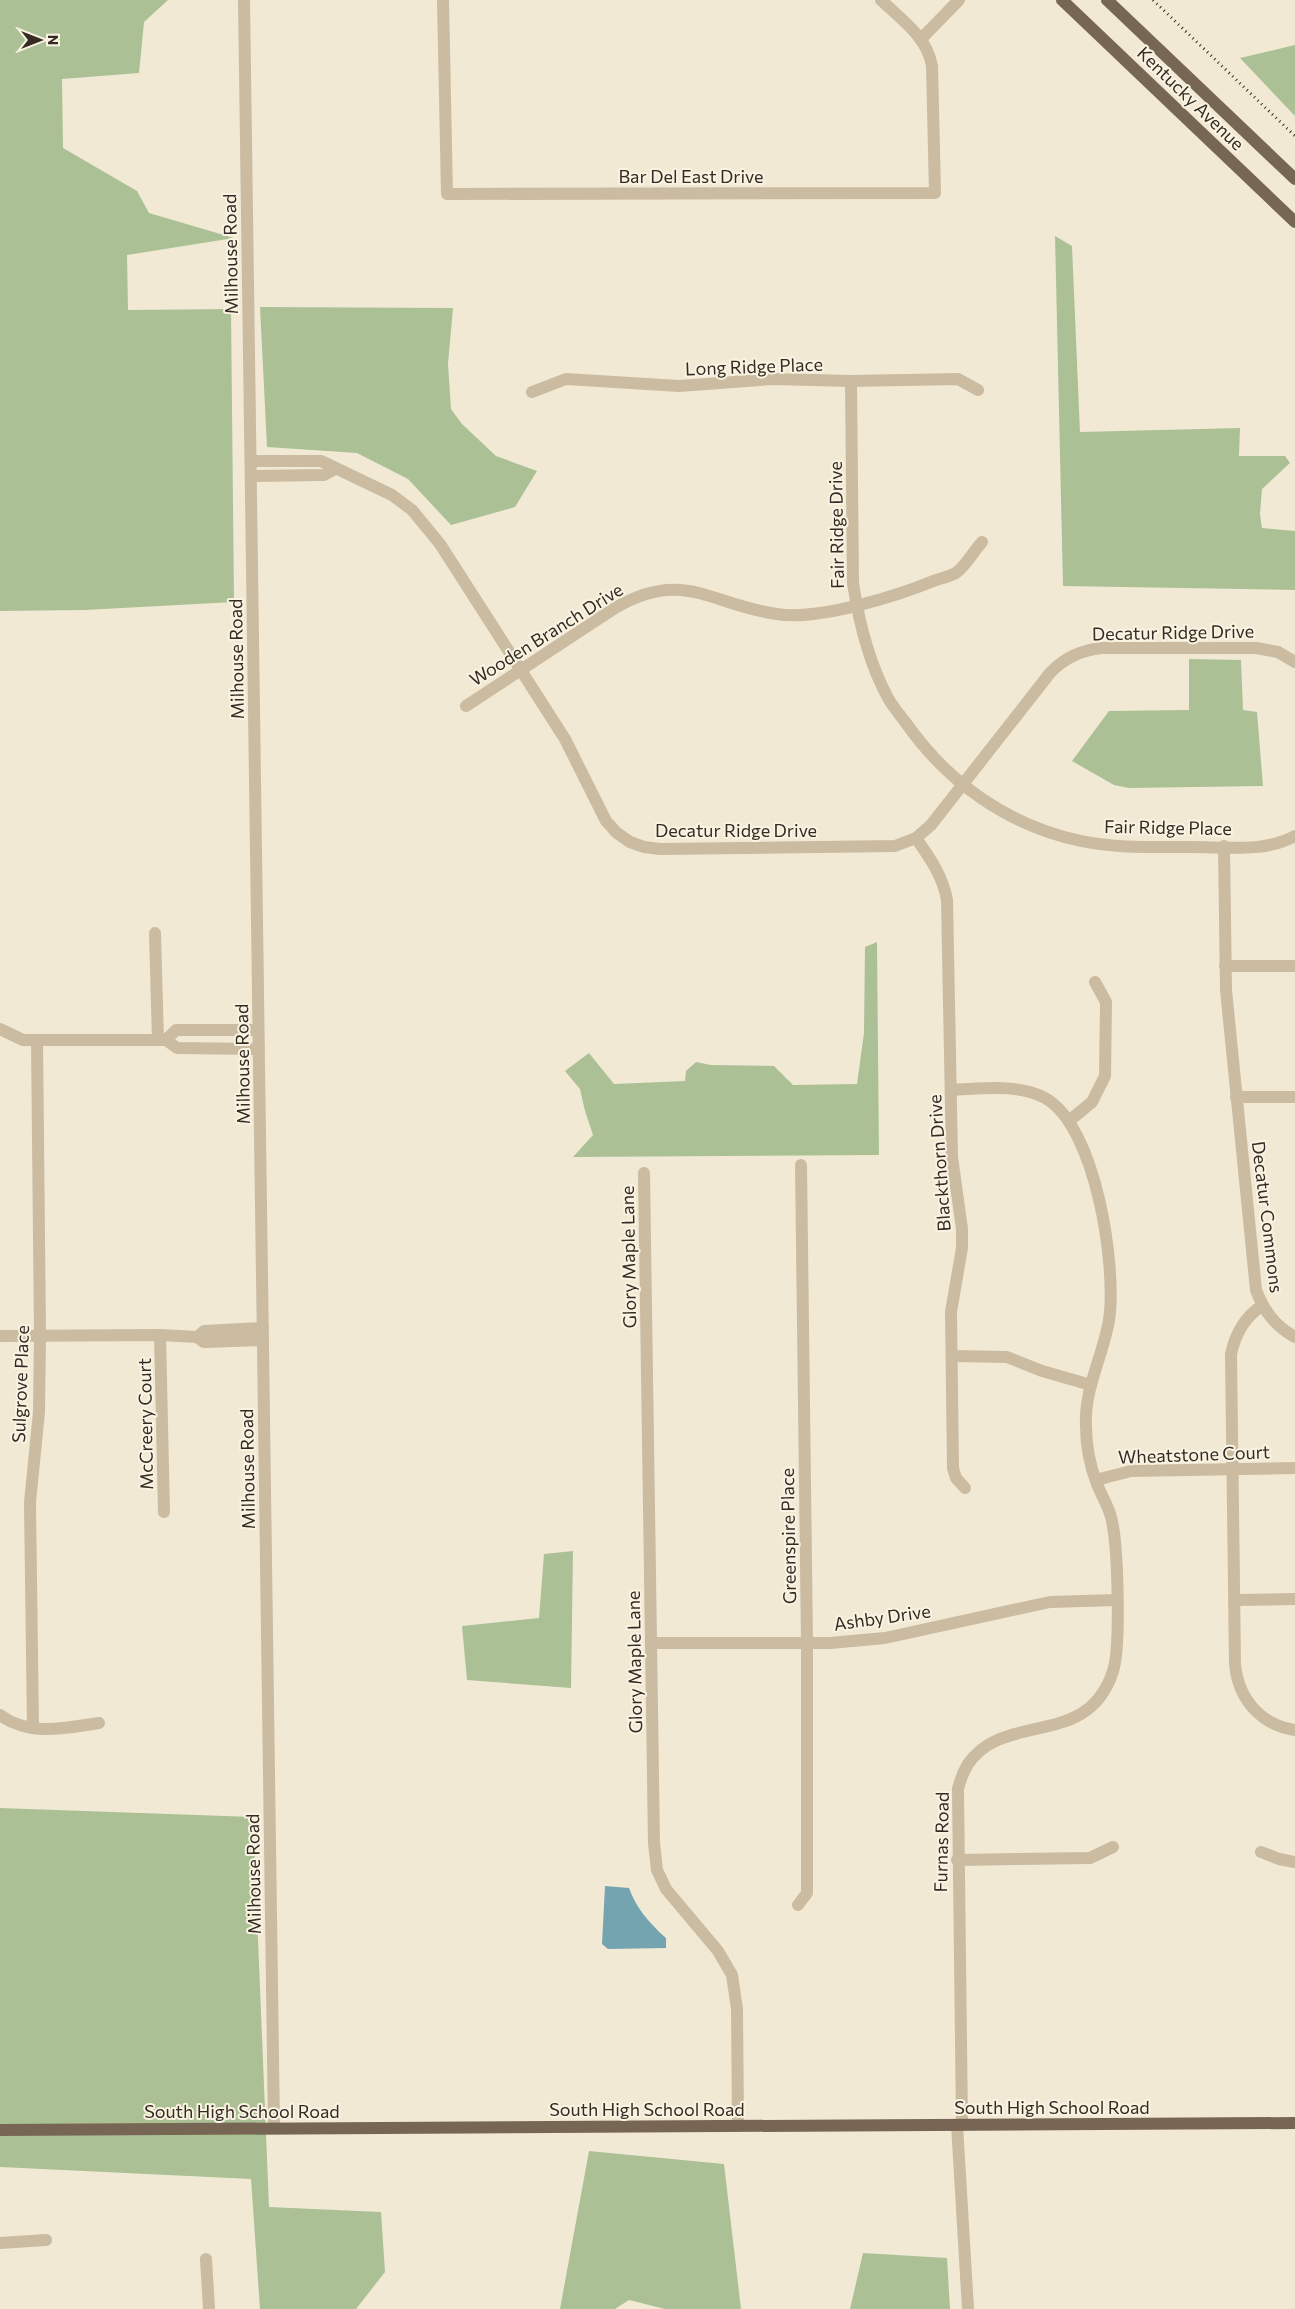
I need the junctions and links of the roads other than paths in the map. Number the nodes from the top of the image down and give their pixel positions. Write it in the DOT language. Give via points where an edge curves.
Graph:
graph roads {
  1 [pos="244,0"];
  2 [pos="444,0"];
  3 [pos="881,0"];
  4 [pos="959,0"];
  5 [pos="1062,0"];
  6 [pos="1107,0"];
  7 [pos="922,39"];
  8 [pos="1295,179"];
  9 [pos="1295,222"];
  10 [pos="851,381"];
  11 [pos="978,390"];
  12 [pos="532,392"];
  13 [pos="251,461"];
  14 [pos="335,469"];
  15 [pos="252,476"];
  16 [pos="982,542"];
  17 [pos="856,606"];
  18 [pos="1295,662"];
  19 [pos="520,670"];
  20 [pos="466,706"];
  21 [pos="963,785"];
  22 [pos="1295,836"];
  23 [pos="916,838"];
  24 [pos="1224,846"];
  25 [pos="155,933"];
  26 [pos="1225,966"];
  27 [pos="1295,966"];
  28 [pos="1094,982"];
  29 [pos="0,1029"];
  30 [pos="258,1030"];
  31 [pos="37,1040"];
  32 [pos="162,1040"];
  33 [pos="259,1049"];
  34 [pos="951,1090"];
  35 [pos="1295,1096"];
  36 [pos="1236,1097"];
  37 [pos="1069,1121"];
  38 [pos="801,1165"];
  39 [pos="644,1173"];
  40 [pos="1262,1306"];
  41 [pos="263,1334"];
  42 [pos="40,1335"];
  43 [pos="160,1335"];
  44 [pos="0,1336"];
  45 [pos="1295,1337"];
  46 [pos="952,1356"];
  47 [pos="1091,1385"];
  48 [pos="1295,1468"];
  49 [pos="1232,1470"];
  50 [pos="1096,1480"];
  51 [pos="964,1488"];
  52 [pos="164,1512"];
  53 [pos="1295,1599"];
  54 [pos="1116,1600"];
  55 [pos="1234,1600"];
  56 [pos="651,1643"];
  57 [pos="807,1643"];
  58 [pos="0,1715"];
  59 [pos="98,1723"];
  60 [pos="33,1728"];
  61 [pos="1295,1730"];
  62 [pos="1113,1847"];
  63 [pos="1261,1852"];
  64 [pos="957,1860"];
  65 [pos="1295,1862"];
  66 [pos="798,1905"];
  67 [pos="1295,2123"];
  68 [pos="959,2125"];
  69 [pos="738,2126"];
  70 [pos="274,2128"];
  71 [pos="0,2130"];
  72 [pos="46,2240"];
  73 [pos="0,2243"];
  74 [pos="206,2259"];
  75 [pos="209,2309"];
  76 [pos="968,2309"];
  1 -- 13 [label="street, Milhouse Road"];
  2 -- 7 [label="street, Bar Del East Drive" via="447,194 935,193 932,66"];
  3 -- 7 [label="street"];
  4 -- 7 [label="street"];
  5 -- 9 [label="main road, Kentucky Avenue"];
  6 -- 8 [label="main road, Kentucky Avenue"];
  10 -- 11 [label="street, Long Ridge Place" via="958,379"];
  10 -- 12 [label="street, Long Ridge Place" via="773,379 679,386 566,379"];
  10 -- 17 [label="street, Fair Ridge Drive"];
  13 -- 14 [label="street, Decatur Ridge Drive" via="321,461"];
  13 -- 15 [label="street, Milhouse Road"];
  14 -- 15 [label="street" via="324,474"];
  14 -- 19 [label="street, Decatur Ridge Drive" via="392,495 426,525"];
  15 -- 30 [label="street, Milhouse Road"];
  16 -- 17 [label="street, Wooden Branch Drive" via="957,572 910,591"];
  17 -- 19 [label="street, Wooden Branch Drive" via="783,615 703,593 656,592 615,608"];
  17 -- 21 [label="street, Fair Ridge Drive" via="867,648 889,699 920,744"];
  18 -- 21 [label="street, Decatur Ridge Drive" via="1278,652 1256,648 1102,648 1070,656 1056,667"];
  19 -- 20 [label="street, Wooden Branch Drive"];
  19 -- 23 [label="street, Decatur Ridge Drive" via="565,739 604,818 617,833 634,844 660,849 882,848"];
  21 -- 23 [label="street, Decatur Ridge Drive" via="931,825"];
  21 -- 24 [label="street, Fair Ridge Place" via="1012,816 1068,838 1126,846"];
  22 -- 24 [label="street, Fair Ridge Place" via="1267,846"];
  23 -- 34 [label="street, Blackthorn Drive" via="943,882 947,900"];
  24 -- 26 [label="street, Decatur Commons"];
  25 -- 32 [label="street"];
  26 -- 27 [label="street"];
  26 -- 36 [label="street, Decatur Commons"];
  28 -- 37 [label="street" via="1106,1002 1105,1076 1092,1102"];
  29 -- 31 [label="street" via="23,1040"];
  30 -- 32 [label="street" via="176,1030"];
  30 -- 33 [label="street, Milhouse Road"];
  31 -- 32 [label="street"];
  31 -- 42 [label="street, Sulgrove Place"];
  32 -- 33 [label="street" via="178,1048"];
  33 -- 41 [label="street, Milhouse Road"];
  34 -- 37 [label="street, Furnas Road" via="1029,1091 1054,1104"];
  34 -- 46 [label="street, Blackthorn Drive" via="953,1166 962,1229 951,1312"];
  35 -- 36 [label="street"];
  36 -- 40 [label="street, Decatur Commons" via="1256,1290"];
  37 -- 47 [label="street, Furnas Road" via="1096,1187 1109,1260 1109,1320"];
  38 -- 57 [label="street, Greenspire Place"];
  39 -- 56 [label="street, Glory Maple Lane"];
  40 -- 45 [label="street" via="1278,1326"];
  40 -- 49 [label="street, Decatur Commons" via="1243,1324 1233,1345"];
  41 -- 43 [label="street" via="204,1331 197,1337"];
  41 -- 70 [label="street, Milhouse Road"];
  42 -- 43 [label="street"];
  42 -- 44 [label="street"];
  42 -- 60 [label="street, Sulgrove Place" via="39,1412 30,1502"];
  43 -- 52 [label="street, McCreery Court"];
  46 -- 47 [label="street" via="1003,1356"];
  46 -- 51 [label="street, Blackthorn Drive" via="953,1468"];
  47 -- 50 [label="street, Furnas Road" via="1086,1427 1089,1457"];
  48 -- 49 [label="street, Wheatstone Court"];
  49 -- 50 [label="street, Wheatstone Court" via="1130,1471"];
  49 -- 55 [label="street, Decatur Commons"];
  50 -- 54 [label="street, Furnas Road" via="1112,1519"];
  53 -- 55 [label="street"];
  54 -- 57 [label="street, Ashby Drive" via="1050,1602 902,1636"];
  54 -- 64 [label="street, Furnas Road" via="1113,1671 1094,1704 1064,1723 992,1742 968,1764 958,1789"];
  55 -- 61 [label="street, Decatur Commons" via="1235,1664 1240,1689 1263,1718"];
  56 -- 57 [label="street, Ashby Drive"];
  56 -- 69 [label="street, Glory Maple Lane" via="657,1870 666,1889 718,1950 732,1975 737,2010"];
  57 -- 66 [label="street, Greenspire Place" via="807,1893"];
  58 -- 60 [label="street"];
  59 -- 60 [label="street" via="48,1730"];
  62 -- 64 [label="street" via="1090,1858"];
  63 -- 65 [label="street"];
  64 -- 68 [label="street, Furnas Road"];
  67 -- 68 [label="main road, South High School Road"];
  68 -- 69 [label="main road, South High School Road"];
  68 -- 76 [label="street, Furnas Road"];
  69 -- 70 [label="main road, South High School Road"];
  70 -- 71 [label="main road, South High School Road"];
  72 -- 73 [label="street"];
  74 -- 75 [label="street"];
}
